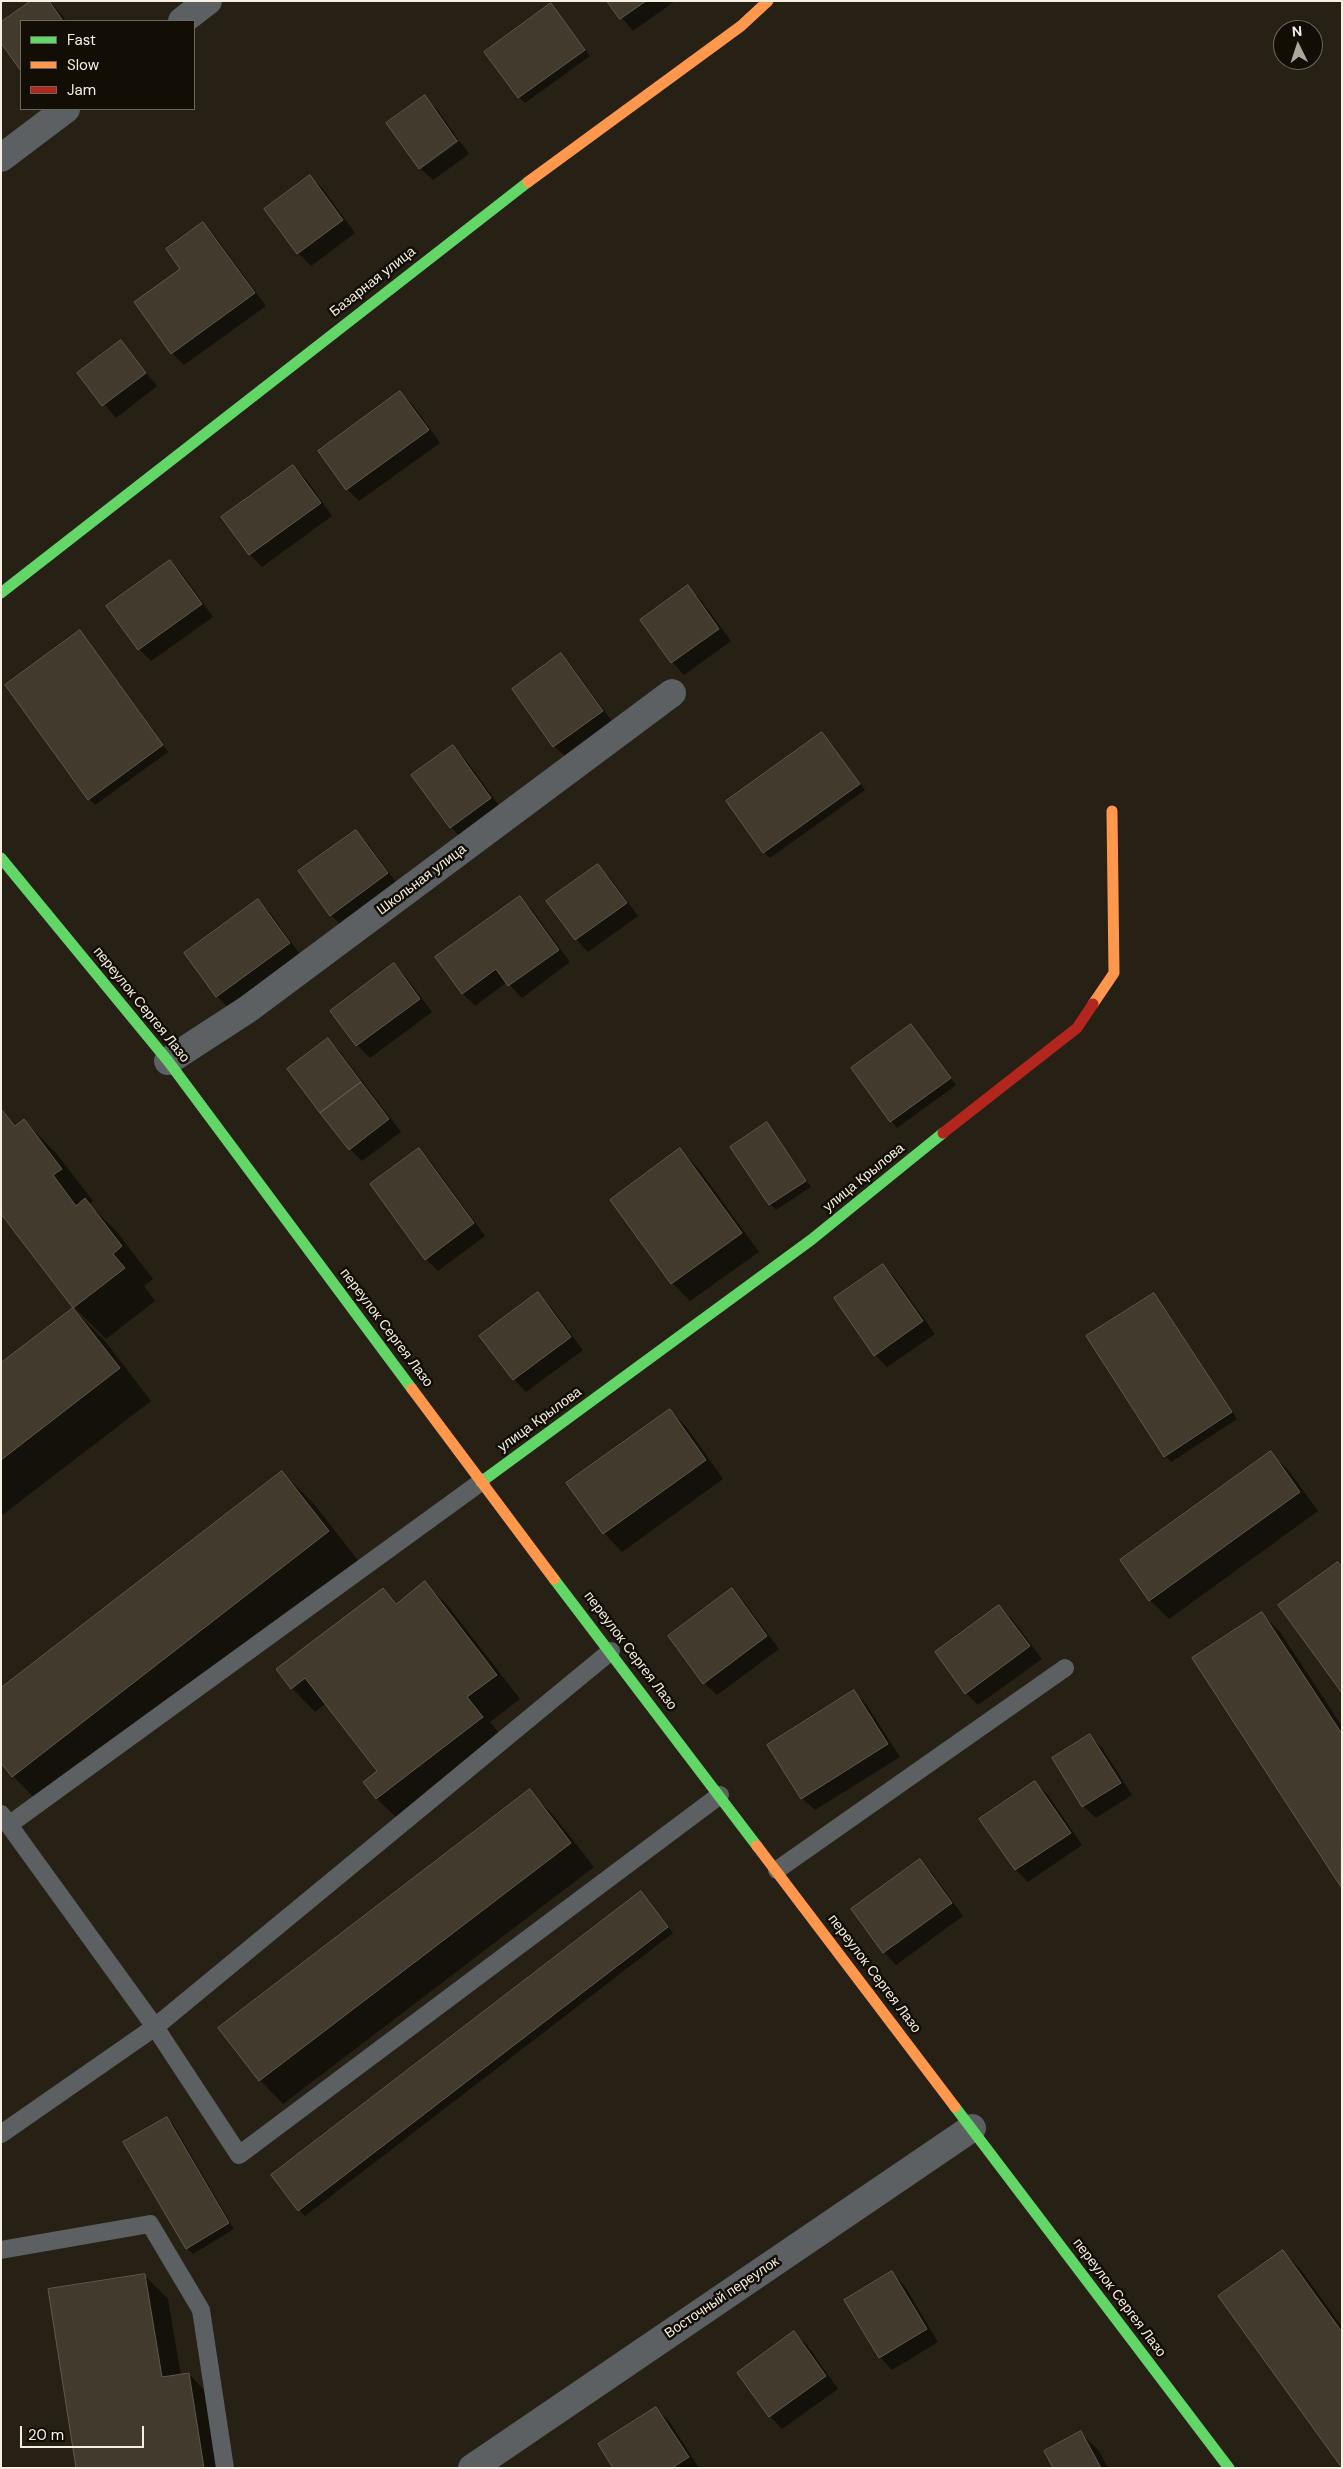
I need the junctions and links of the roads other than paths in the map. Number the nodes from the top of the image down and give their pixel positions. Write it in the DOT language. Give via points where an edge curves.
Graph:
graph roads {
  1 [pos="208,1"];
  2 [pos="768,1"];
  3 [pos="183,20"];
  4 [pos="65,110"];
  5 [pos="1,158"];
  6 [pos="1,593"];
  7 [pos="672,693"];
  8 [pos="1112,811"];
  9 [pos="1,858"];
  10 [pos="168,1061"];
  11 [pos="482,1482"];
  12 [pos="611,1651"];
  13 [pos="1065,1668"];
  14 [pos="720,1795"];
  15 [pos="6,1819"];
  16 [pos="777,1870"];
  17 [pos="155,2027"];
  18 [pos="972,2128"];
  19 [pos="1,2134"];
  20 [pos="1,2250"];
  21 [pos="225,2468"];
  22 [pos="472,2468"];
  23 [pos="1229,2468"];
  1 -- 3 [label="street"];
  2 -- 6 [label="street, Базарная улица" via="741,26 516,190"];
  4 -- 5 [label="street"];
  7 -- 10 [label="street, Школьная улица" via="248,1009"];
  8 -- 11 [label="street, улица Крылова" via="1114,973 1077,1028 811,1240"];
  9 -- 10 [label="street, переулок Сергея Лазо"];
  10 -- 11 [label="street, переулок Сергея Лазо"];
  11 -- 12 [label="street, переулок Сергея Лазо"];
  11 -- 15 [label="lane"];
  12 -- 14 [label="street, переулок Сергея Лазо"];
  12 -- 17 [label="lane"];
  13 -- 16 [label="lane"];
  14 -- 16 [label="street, переулок Сергея Лазо"];
  14 -- 17 [label="lane" via="240,2155"];
  15 -- 17 [label="lane"];
  16 -- 18 [label="street, переулок Сергея Лазо"];
  17 -- 19 [label="lane"];
  18 -- 22 [label="street, Восточный переулок"];
  18 -- 23 [label="street, переулок Сергея Лазо"];
  20 -- 21 [label="lane" via="150,2224 201,2310"];
}
